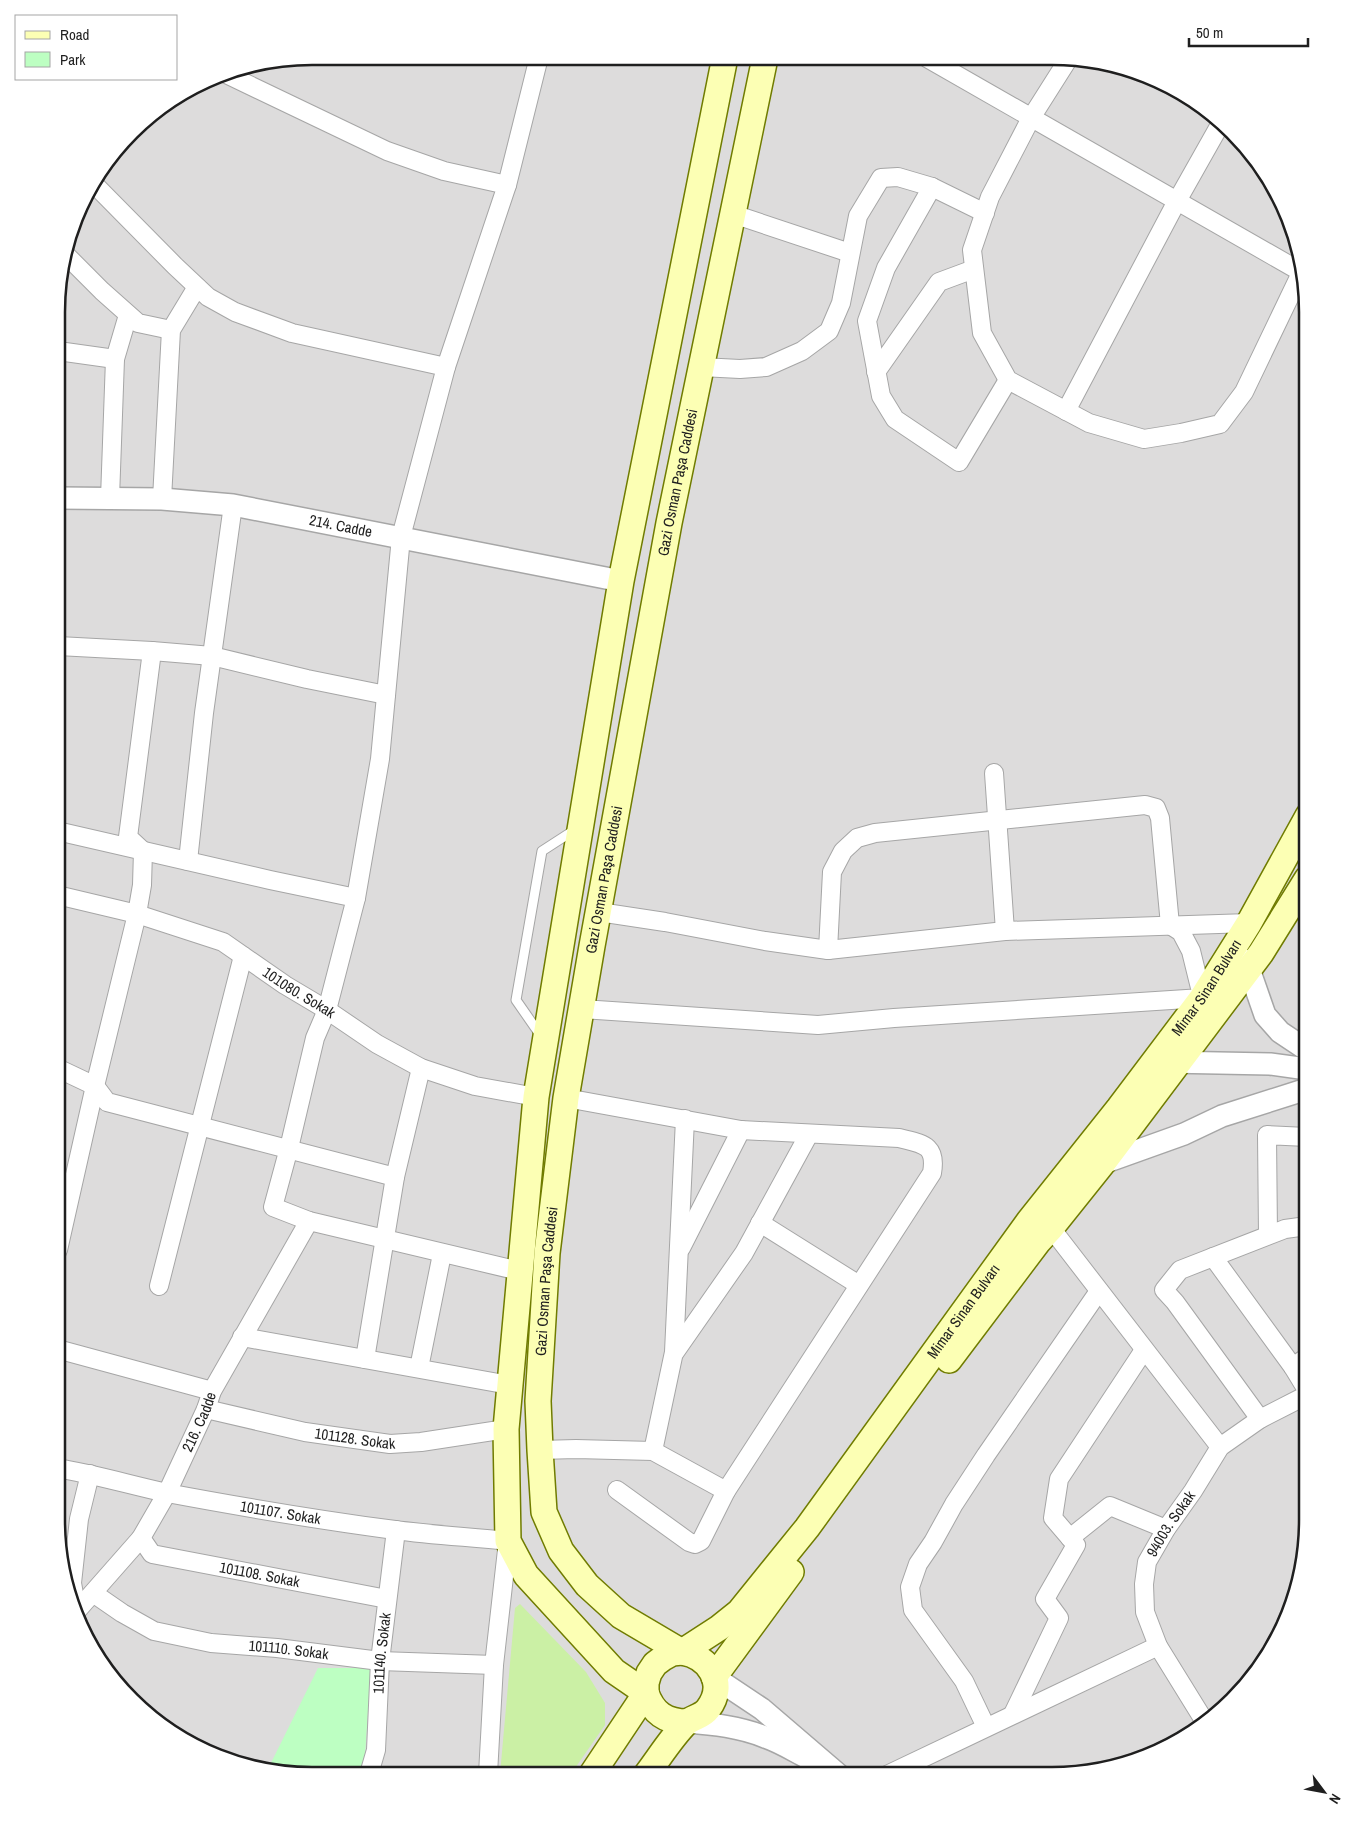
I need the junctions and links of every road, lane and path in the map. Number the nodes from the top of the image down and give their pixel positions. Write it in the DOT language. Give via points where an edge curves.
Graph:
graph roads {
  1 [pos="537,65"];
  2 [pos="724,65"];
  3 [pos="764,65"];
  4 [pos="938,65"];
  5 [pos="1064,66"];
  6 [pos="233,78"];
  7 [pos="1031,118"];
  8 [pos="1218,129"];
  9 [pos="507,185"];
  10 [pos="932,187"];
  11 [pos="98,188"];
  12 [pos="1177,201"];
  13 [pos="985,213"];
  14 [pos="733,214"];
  15 [pos="850,254"];
  16 [pos="71,260"];
  17 [pos="1295,268"];
  18 [pos="974,269"];
  19 [pos="1297,282"];
  20 [pos="197,287"];
  21 [pos="128,315"];
  22 [pos="171,330"];
  23 [pos="65,352"];
  24 [pos="115,359"];
  25 [pos="446,366"];
  26 [pos="701,366"];
  27 [pos="876,372"];
  28 [pos="1008,380"];
  29 [pos="1066,411"];
  30 [pos="65,498"];
  31 [pos="110,498"];
  32 [pos="162,499"];
  33 [pos="233,505"];
  34 [pos="400,537"];
  35 [pos="621,581"];
  36 [pos="65,646"];
  37 [pos="152,650"];
  38 [pos="212,656"];
  39 [pos="386,695"];
  40 [pos="994,773"];
  41 [pos="997,820"];
  42 [pos="580,826"];
  43 [pos="1299,832"];
  44 [pos="65,833"];
  45 [pos="143,851"];
  46 [pos="188,861"];
  47 [pos="1299,893"];
  48 [pos="65,896"];
  49 [pos="356,898"];
  50 [pos="599,912"];
  51 [pos="138,914"];
  52 [pos="1249,923"];
  53 [pos="1170,925"];
  54 [pos="1006,931"];
  55 [pos="1234,948"];
  56 [pos="828,950"];
  57 [pos="243,956"];
  58 [pos="1249,969"];
  59 [pos="1202,998"];
  60 [pos="582,1009"];
  61 [pos="327,1010"];
  62 [pos="1210,1021"];
  63 [pos="545,1042"];
  64 [pos="1299,1045"];
  65 [pos="1180,1061"];
  66 [pos="1152,1063"];
  67 [pos="421,1068"];
  68 [pos="1299,1068"];
  69 [pos="65,1072"];
  70 [pos="95,1086"];
  71 [pos="1299,1092"];
  72 [pos="536,1097"];
  73 [pos="566,1098"];
  74 [pos="685,1119"];
  75 [pos="199,1126"];
  76 [pos="741,1130"];
  77 [pos="810,1134"];
  78 [pos="1299,1136"];
  79 [pos="289,1148"];
  80 [pos="1102,1163"];
  81 [pos="395,1177"];
  82 [pos="65,1219"];
  83 [pos="309,1221"];
  84 [pos="760,1222"];
  85 [pos="1299,1227"];
  86 [pos="1051,1228"];
  87 [pos="1268,1235"];
  88 [pos="385,1239"];
  89 [pos="442,1254"];
  90 [pos="678,1254"];
  91 [pos="1213,1257"];
  92 [pos="519,1271"];
  93 [pos="859,1285"];
  94 [pos="159,1286"];
  95 [pos="1100,1291"];
  96 [pos="242,1337"];
  97 [pos="1144,1350"];
  98 [pos="65,1351"];
  99 [pos="674,1352"];
  100 [pos="365,1359"];
  101 [pos="1299,1361"];
  102 [pos="419,1368"];
  103 [pos="508,1385"];
  104 [pos="212,1391"];
  105 [pos="1299,1399"];
  106 [pos="206,1409"];
  107 [pos="1260,1419"];
  108 [pos="506,1429"];
  109 [pos="1220,1447"];
  110 [pos="540,1450"];
  111 [pos="653,1451"];
  112 [pos="65,1470"];
  113 [pos="90,1474"];
  114 [pos="617,1490"];
  115 [pos="167,1492"];
  116 [pos="726,1492"];
  117 [pos="1166,1529"];
  118 [pos="396,1530"];
  119 [pos="141,1538"];
  120 [pos="1070,1538"];
  121 [pos="508,1541"];
  122 [pos="72,1580"];
  123 [pos="93,1593"];
  124 [pos="387,1599"];
  125 [pos="80,1606"];
  126 [pos="1158,1646"];
  127 [pos="682,1652"];
  128 [pos="380,1661"];
  129 [pos="494,1665"];
  130 [pos="714,1677"];
  131 [pos="646,1693"];
  132 [pos="1013,1714"];
  133 [pos="1202,1716"];
  134 [pos="687,1722"];
  135 [pos="986,1727"];
  136 [pos="371,1767"];
  137 [pos="488,1767"];
  138 [pos="597,1767"];
  139 [pos="652,1767"];
  140 [pos="824,1767"];
  141 [pos="829,1767"];
  142 [pos="903,1767"];
  1 -- 9 [label="street"];
  2 -- 35 [label="main road, Gazi Osman Paşa Caddesi"];
  3 -- 14 [label="main road, Gazi Osman Paşa Caddesi"];
  4 -- 7 [label="street"];
  5 -- 7 [label="street"];
  6 -- 9 [label="street" via="387,151 444,171"];
  7 -- 12 [label="street"];
  7 -- 13 [label="street"];
  8 -- 12 [label="street"];
  9 -- 25 [label="street"];
  10 -- 13 [label="street"];
  10 -- 15 [label="street" via="898,176 881,178 858,216"];
  10 -- 27 [label="street" via="886,268 867,321"];
  11 -- 20 [label="street"];
  12 -- 17 [label="street"];
  12 -- 29 [label="street"];
  13 -- 18 [label="street" via="972,250"];
  14 -- 15 [label="street"];
  14 -- 26 [label="main road, Gazi Osman Paşa Caddesi"];
  15 -- 26 [label="street" via="841,303 829,331 802,351 766,367 740,370"];
  16 -- 21 [label="street"];
  18 -- 27 [label="street" via="939,282"];
  18 -- 28 [label="street" via="982,333"];
  19 -- 29 [label="street" via="1244,392 1220,424 1144,439 1090,423"];
  20 -- 22 [label="street"];
  20 -- 25 [label="street" via="234,312 292,333"];
  21 -- 22 [label="street" via="138,323"];
  21 -- 24 [label="street"];
  22 -- 32 [label="street"];
  23 -- 24 [label="street"];
  24 -- 31 [label="street"];
  25 -- 34 [label="street"];
  26 -- 50 [label="main road, Gazi Osman Paşa Caddesi"];
  27 -- 28 [label="street" via="881,396 895,419 959,462"];
  28 -- 29 [label="street"];
  30 -- 31 [label="street, 214. Cadde"];
  31 -- 32 [label="street, 214. Cadde"];
  32 -- 33 [label="street, 214. Cadde"];
  33 -- 34 [label="street, 214. Cadde"];
  33 -- 38 [label="street"];
  34 -- 35 [label="street, 214. Cadde"];
  34 -- 39 [label="street"];
  35 -- 42 [label="main road, Gazi Osman Paşa Caddesi"];
  36 -- 37 [label="street"];
  37 -- 38 [label="street"];
  37 -- 45 [label="street" via="128,837"];
  38 -- 39 [label="street"];
  38 -- 46 [label="street"];
  39 -- 49 [label="street" via="380,759"];
  40 -- 41 [label="street"];
  41 -- 53 [label="street" via="1145,805 1156,808 1160,818"];
  41 -- 54 [label="street"];
  41 -- 56 [label="street" via="875,833 857,838 843,851 832,872"];
  42 -- 63 [label="main road, Gazi Osman Paşa Caddesi"];
  42 -- 63 [label="lane" via="542,851 516,1000"];
  43 -- 52 [label="main road, Mimar Sinan Bulvarı"];
  44 -- 45 [label="street"];
  45 -- 46 [label="street"];
  45 -- 51 [label="street"];
  46 -- 49 [label="street"];
  47 -- 58 [label="main road, Mimar Sinan Bulvarı"];
  48 -- 51 [label="street, 101080. Sokak"];
  49 -- 61 [label="street"];
  50 -- 56 [label="street"];
  50 -- 60 [label="main road, Gazi Osman Paşa Caddesi"];
  51 -- 57 [label="street, 101080. Sokak" via="223,942"];
  51 -- 70 [label="street"];
  52 -- 53 [label="street"];
  52 -- 55 [label="main road, Mimar Sinan Bulvarı"];
  53 -- 54 [label="street"];
  53 -- 59 [label="street" via="1181,932 1191,951"];
  54 -- 56 [label="street"];
  55 -- 58 [label="street"];
  55 -- 59 [label="main road, Mimar Sinan Bulvarı"];
  57 -- 61 [label="street, 101080. Sokak"];
  57 -- 75 [label="street"];
  58 -- 62 [label="main road, Mimar Sinan Bulvarı"];
  58 -- 64 [label="street" via="1265,1015 1280,1032"];
  59 -- 60 [label="street" via="818,1025"];
  59 -- 62 [label="street"];
  59 -- 66 [label="main road, Mimar Sinan Bulvarı"];
  60 -- 73 [label="main road, Gazi Osman Paşa Caddesi"];
  61 -- 67 [label="street, 101080. Sokak" via="377,1044"];
  61 -- 79 [label="street" via="315,1038"];
  62 -- 65 [label="main road, Mimar Sinan Bulvarı"];
  63 -- 72 [label="main road, Gazi Osman Paşa Caddesi"];
  65 -- 66 [label="street"];
  65 -- 68 [label="street"];
  65 -- 80 [label="main road, Mimar Sinan Bulvarı"];
  66 -- 127 [label="main road, Mimar Sinan Bulvarı" via="1029,1221 807,1528 739,1612"];
  67 -- 72 [label="street, 101080. Sokak" via="475,1086"];
  67 -- 81 [label="street"];
  69 -- 70 [label="street"];
  70 -- 75 [label="street" via="107,1102"];
  70 -- 82 [label="street"];
  71 -- 80 [label="street" via="1222,1116 1184,1134"];
  72 -- 92 [label="main road, Gazi Osman Paşa Caddesi"];
  73 -- 74 [label="street"];
  73 -- 110 [label="main road, Gazi Osman Paşa Caddesi" via="547,1253 538,1401"];
  74 -- 76 [label="street"];
  74 -- 90 [label="street"];
  75 -- 79 [label="street"];
  75 -- 94 [label="street"];
  76 -- 77 [label="street"];
  76 -- 90 [label="street"];
  77 -- 84 [label="street"];
  77 -- 93 [label="street" via="899,1138 920,1143 930,1150 934,1160 932,1173"];
  78 -- 87 [label="street" via="1267,1134"];
  79 -- 81 [label="street"];
  79 -- 83 [label="street" via="273,1207"];
  80 -- 86 [label="main road, Mimar Sinan Bulvarı"];
  81 -- 88 [label="street"];
  83 -- 88 [label="street"];
  83 -- 96 [label="street, 216. Cadde"];
  84 -- 93 [label="street"];
  84 -- 99 [label="street" via="744,1252"];
  85 -- 87 [label="street"];
  86 -- 95 [label="street"];
  86 -- 130 [label="main road, Mimar Sinan Bulvarı"];
  87 -- 91 [label="street"];
  88 -- 89 [label="street"];
  88 -- 100 [label="street"];
  89 -- 92 [label="street"];
  89 -- 102 [label="street"];
  90 -- 99 [label="street"];
  91 -- 101 [label="street"];
  91 -- 107 [label="street" via="1180,1270 1164,1290"];
  92 -- 103 [label="main road, Gazi Osman Paşa Caddesi"];
  93 -- 116 [label="street"];
  95 -- 97 [label="street"];
  95 -- 135 [label="street" via="954,1504 918,1564 910,1586 914,1610 964,1681"];
  96 -- 100 [label="street"];
  96 -- 104 [label="street, 216. Cadde"];
  97 -- 109 [label="street"];
  97 -- 120 [label="street" via="1058,1479 1053,1518"];
  98 -- 104 [label="street"];
  99 -- 111 [label="street"];
  100 -- 102 [label="street"];
  102 -- 103 [label="street"];
  103 -- 108 [label="main road, Gazi Osman Paşa Caddesi"];
  104 -- 106 [label="street, 216. Cadde"];
  105 -- 107 [label="street, 94003. Sokak"];
  106 -- 108 [label="street, 101128. Sokak" via="305,1432 390,1444"];
  106 -- 115 [label="street, 216. Cadde"];
  107 -- 109 [label="street, 94003. Sokak"];
  108 -- 121 [label="main road, Gazi Osman Paşa Caddesi"];
  109 -- 117 [label="street, 94003. Sokak"];
  110 -- 111 [label="street"];
  110 -- 127 [label="main road, Gazi Osman Paşa Caddesi" via="544,1512 561,1551 587,1585 622,1616"];
  111 -- 116 [label="street"];
  112 -- 113 [label="street, 101107. Sokak"];
  113 -- 115 [label="street, 101107. Sokak"];
  113 -- 122 [label="street" via="79,1519"];
  114 -- 116 [label="street" via="695,1544 701,1541"];
  115 -- 118 [label="street, 101107. Sokak"];
  115 -- 119 [label="street, 216. Cadde"];
  117 -- 120 [label="street" via="1110,1506"];
  117 -- 126 [label="street, 94003. Sokak" via="1146,1562 1144,1584 1145,1612"];
  118 -- 121 [label="street, 101107. Sokak"];
  118 -- 124 [label="street, 101140. Sokak"];
  119 -- 123 [label="street, 216. Cadde"];
  119 -- 124 [label="street, 101108. Sokak" via="152,1554"];
  120 -- 132 [label="street" via="1076,1545 1045,1600 1059,1618"];
  121 -- 129 [label="street, Gazi Osman Paşa Caddesi"];
  121 -- 131 [label="main road, Gazi Osman Paşa Caddesi" via="526,1575 614,1671"];
  123 -- 125 [label="street, 216. Cadde"];
  123 -- 128 [label="street, 101110. Sokak" via="154,1631 211,1643"];
  124 -- 128 [label="street, 101140. Sokak"];
  126 -- 132 [label="street"];
  126 -- 133 [label="street, 94003. Sokak"];
  127 -- 130 [label="main road" via="702,1660"];
  127 -- 131 [label="main road, Mimar Sinan Bulvarı" via="655,1664 649,1673"];
  128 -- 129 [label="street, 101110. Sokak"];
  128 -- 136 [label="street, 101140. Sokak" via="376,1750"];
  129 -- 137 [label="street, Gazi Osman Paşa Caddesi"];
  130 -- 134 [label="main road" via="714,1700 698,1718"];
  130 -- 141 [label="street" via="762,1709"];
  131 -- 134 [label="main road" via="650,1704 665,1719"];
  131 -- 138 [label="main road, Mimar Sinan Bulvarı"];
  132 -- 135 [label="street"];
  134 -- 139 [label="main road"];
  134 -- 140 [label="street" via="741,1729 766,1737"];
  135 -- 142 [label="street"];
}
